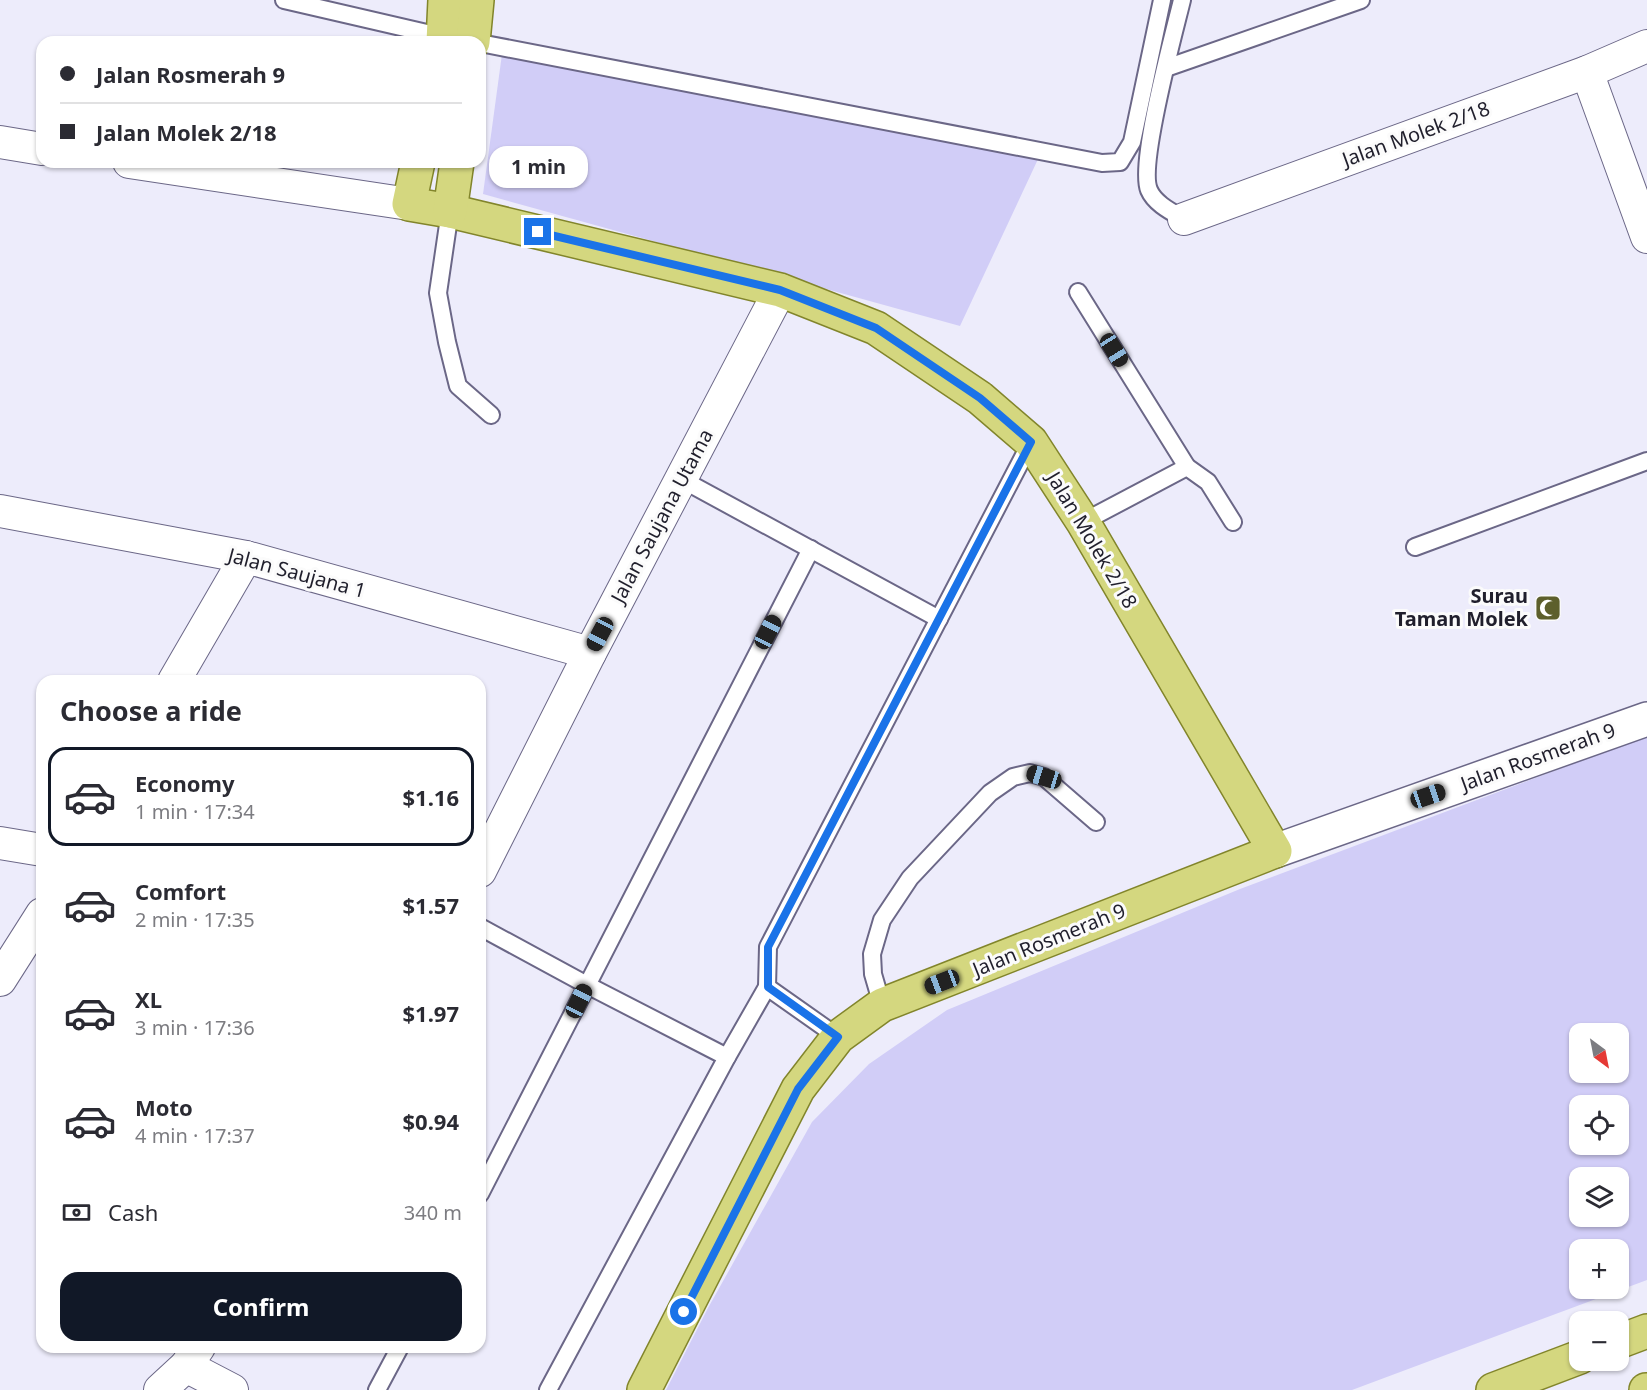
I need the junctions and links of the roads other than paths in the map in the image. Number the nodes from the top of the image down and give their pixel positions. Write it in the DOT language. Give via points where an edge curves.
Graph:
graph roads {
  1 [pos="284,0"];
  2 [pos="445,0"];
  3 [pos="477,0"];
  4 [pos="1162,0"];
  5 [pos="1182,0"];
  6 [pos="1361,0"];
  7 [pos="443,36"];
  8 [pos="463,36"];
  9 [pos="466,36"];
  10 [pos="486,45"];
  11 [pos="1647,46"];
  12 [pos="1166,68"];
  13 [pos="1587,72"];
  14 [pos="0,142"];
  15 [pos="36,148"];
  16 [pos="169,168"];
  17 [pos="417,168"];
  18 [pos="456,168"];
  19 [pos="409,204"];
  20 [pos="450,211"];
  21 [pos="1184,219"];
  22 [pos="1647,237"];
  23 [pos="780,290"];
  24 [pos="1078,292"];
  25 [pos="491,415"];
  26 [pos="1031,442"];
  27 [pos="1647,461"];
  28 [pos="1187,467"];
  29 [pos="681,479"];
  30 [pos="0,511"];
  31 [pos="1083,522"];
  32 [pos="1233,522"];
  33 [pos="1415,547"];
  34 [pos="810,549"];
  35 [pos="246,557"];
  36 [pos="939,619"];
  37 [pos="590,654"];
  38 [pos="177,675"];
  39 [pos="1647,719"];
  40 [pos="1096,822"];
  41 [pos="0,843"];
  42 [pos="36,849"];
  43 [pos="1275,850"];
  44 [pos="486,859"];
  45 [pos="36,924"];
  46 [pos="486,930"];
  47 [pos="0,981"];
  48 [pos="587,985"];
  49 [pos="768,987"];
  50 [pos="882,1005"];
  51 [pos="838,1037"];
  52 [pos="727,1057"];
  53 [pos="486,1182"];
  54 [pos="1647,1331"];
  55 [pos="1629,1338"];
  56 [pos="397,1353"];
  57 [pos="192,1357"];
  58 [pos="1569,1361"];
  59 [pos="160,1390"];
  60 [pos="232,1390"];
  61 [pos="377,1390"];
  62 [pos="548,1390"];
  63 [pos="644,1390"];
  64 [pos="1493,1390"];
  1 -- 7 [label="lane"];
  2 -- 8 [label="main road"];
  3 -- 9 [label="main road"];
  4 -- 10 [label="lane" via="1131,142 1120,162 1091,161"];
  5 -- 12 [label="lane"];
  6 -- 12 [label="lane"];
  11 -- 13 [label="street, Jalan Molek 2/18"];
  12 -- 21 [label="lane" via="1146,167 1149,190 1165,208"];
  13 -- 21 [label="street, Jalan Molek 2/18"];
  13 -- 22 [label="street"];
  14 -- 15 [label="street"];
  16 -- 19 [label="street"];
  17 -- 19 [label="main road"];
  18 -- 20 [label="main road"];
  19 -- 20 [label="main road, Jalan Molek 2/18"];
  20 -- 23 [label="main road, Jalan Molek 2/18"];
  20 -- 25 [label="lane" via="438,293 447,342 458,386"];
  23 -- 26 [label="main road, Jalan Molek 2/18" via="876,328 980,398"];
  23 -- 29 [label="street, Jalan Saujana Utama"];
  24 -- 28 [label="lane"];
  26 -- 31 [label="main road, Jalan Molek 2/18"];
  26 -- 36 [label="lane"];
  27 -- 33 [label="lane"];
  28 -- 31 [label="lane"];
  28 -- 32 [label="lane" via="1208,482"];
  29 -- 34 [label="lane"];
  29 -- 37 [label="street, Jalan Saujana Utama"];
  30 -- 35 [label="street, Jalan Saujana 1"];
  31 -- 43 [label="main road, Jalan Molek 2/18"];
  34 -- 36 [label="lane"];
  34 -- 48 [label="lane"];
  35 -- 37 [label="street, Jalan Saujana 1"];
  35 -- 38 [label="street"];
  36 -- 49 [label="lane" via="768,947"];
  37 -- 44 [label="street, Jalan Saujana Utama"];
  39 -- 43 [label="street, Jalan Rosmerah 9"];
  40 -- 50 [label="lane" via="1044,777 1030,772 1013,777 990,793 910,878 882,920 872,954"];
  41 -- 42 [label="street"];
  43 -- 50 [label="main road, Jalan Rosmerah 9"];
  45 -- 47 [label="street"];
  46 -- 48 [label="lane"];
  48 -- 52 [label="lane"];
  48 -- 53 [label="lane"];
  49 -- 51 [label="lane"];
  49 -- 52 [label="lane"];
  50 -- 51 [label="main road, Jalan Rosmerah 9"];
  51 -- 63 [label="main road, Jalan Rosmerah 9" via="798,1089"];
  52 -- 62 [label="lane"];
  54 -- 55 [label="main road"];
  56 -- 61 [label="lane"];
  57 -- 59 [label="street"];
  57 -- 60 [label="street"];
  58 -- 64 [label="main road"];
}
